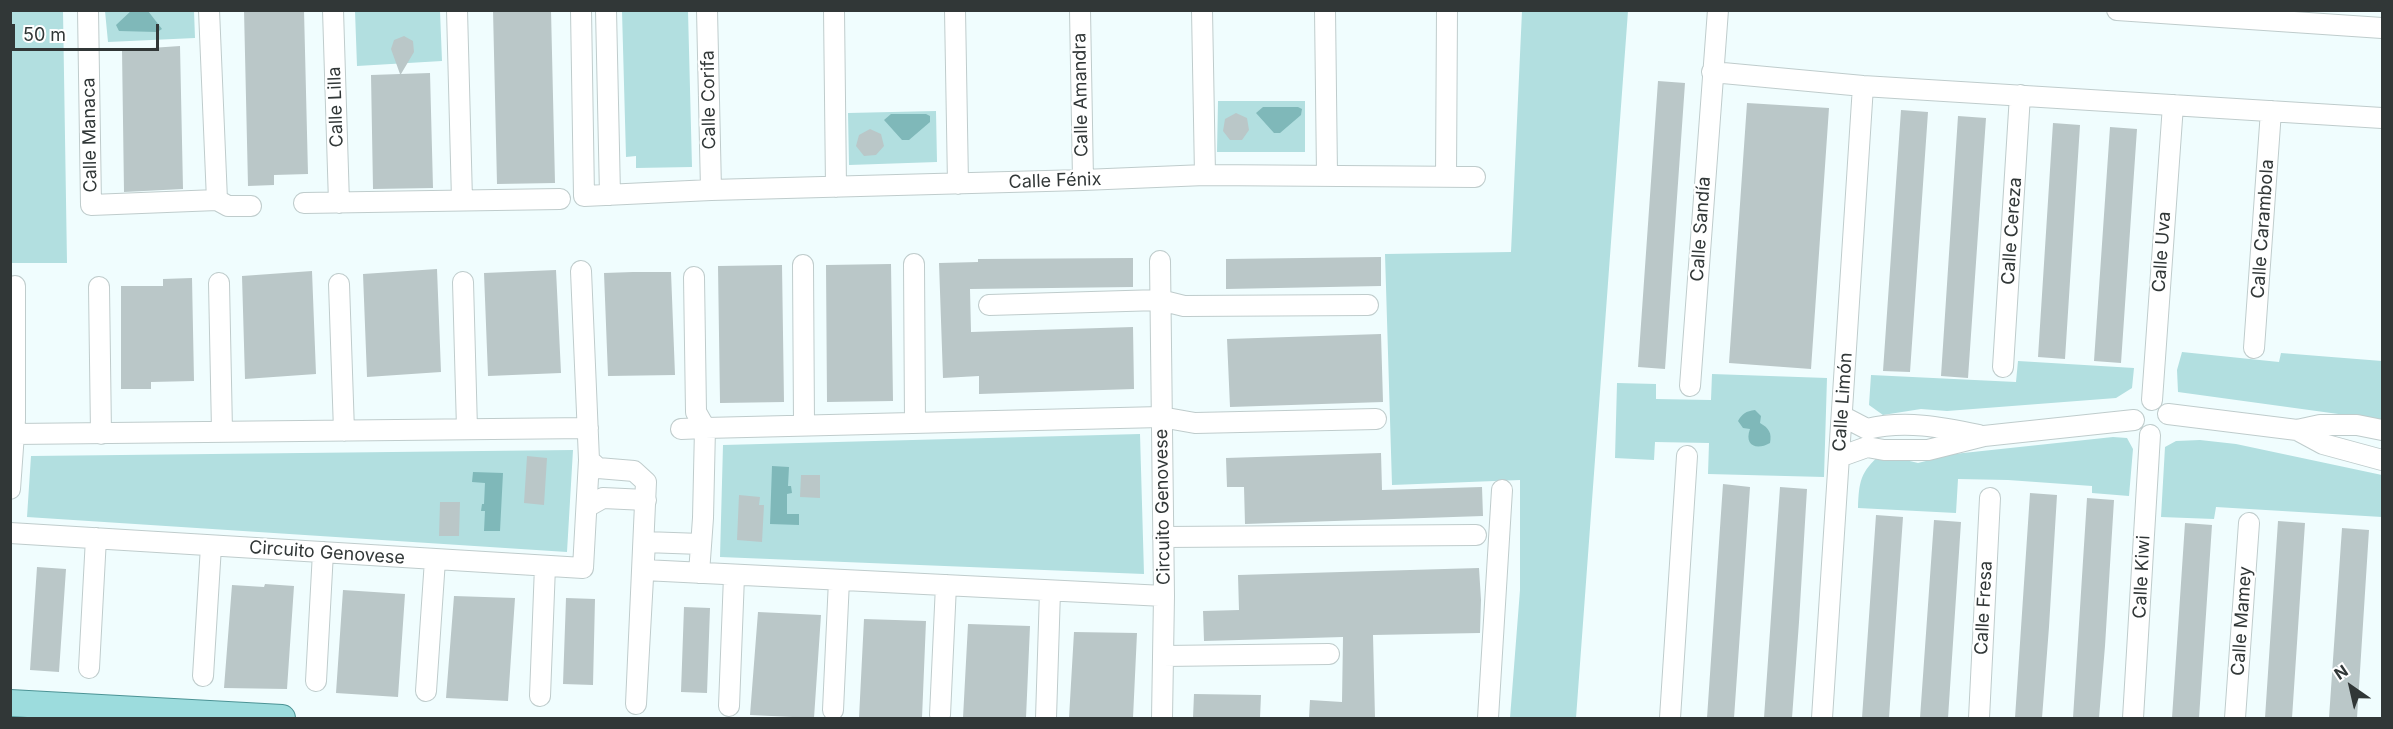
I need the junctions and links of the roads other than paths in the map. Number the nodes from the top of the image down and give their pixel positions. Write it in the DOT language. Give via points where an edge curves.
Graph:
graph roads {
  1 [pos="88,10"];
  2 [pos="209,10"];
  3 [pos="333,10"];
  4 [pos="458,10"];
  5 [pos="581,10"];
  6 [pos="606,10"];
  7 [pos="708,10"];
  8 [pos="834,10"];
  9 [pos="955,10"];
  10 [pos="1080,10"];
  11 [pos="1202,10"];
  12 [pos="1325,10"];
  13 [pos="1447,10"];
  14 [pos="1718,10"];
  15 [pos="2117,10"];
  16 [pos="2216,13"];
  17 [pos="2373,22"];
  18 [pos="1712,72"];
  19 [pos="1863,86"];
  20 [pos="2020,95"];
  21 [pos="2173,105"];
  22 [pos="2271,111"];
  23 [pos="2382,118"];
  24 [pos="1205,175"];
  25 [pos="1327,175"];
  26 [pos="1446,177"];
  27 [pos="1475,177"];
  28 [pos="1083,180"];
  29 [pos="958,184"];
  30 [pos="836,187"];
  31 [pos="711,190"];
  32 [pos="610,195"];
  33 [pos="560,199"];
  34 [pos="217,200"];
  35 [pos="462,200"];
  36 [pos="304,203"];
  37 [pos="339,203"];
  38 [pos="251,206"];
  39 [pos="1160,261"];
  40 [pos="914,264"];
  41 [pos="803,265"];
  42 [pos="581,271"];
  43 [pos="694,277"];
  44 [pos="463,282"];
  45 [pos="219,283"];
  46 [pos="339,284"];
  47 [pos="15,286"];
  48 [pos="99,287"];
  49 [pos="1160,300"];
  50 [pos="989,305"];
  51 [pos="1368,305"];
  52 [pos="13,343"];
  53 [pos="2254,348"];
  54 [pos="2003,367"];
  55 [pos="1690,386"];
  56 [pos="2152,400"];
  57 [pos="2168,414"];
  58 [pos="1842,416"];
  59 [pos="1161,417"];
  60 [pos="1376,419"];
  61 [pos="2134,420"];
  62 [pos="915,422"];
  63 [pos="804,424"];
  64 [pos="588,428"];
  65 [pos="705,428"];
  66 [pos="467,429"];
  67 [pos="681,429"];
  68 [pos="344,430"];
  69 [pos="2297,430"];
  70 [pos="2382,430"];
  71 [pos="222,431"];
  72 [pos="14,434"];
  73 [pos="101,434"];
  74 [pos="2150,435"];
  75 [pos="1867,438"];
  76 [pos="1687,456"];
  77 [pos="1839,457"];
  78 [pos="11,460"];
  79 [pos="2382,460"];
  80 [pos="596,465"];
  81 [pos="10,489"];
  82 [pos="1502,490"];
  83 [pos="1990,498"];
  84 [pos="646,500"];
  85 [pos="595,503"];
  86 [pos="2249,523"];
  87 [pos="10,533"];
  88 [pos="1476,535"];
  89 [pos="1163,537"];
  90 [pos="96,538"];
  91 [pos="645,542"];
  92 [pos="701,544"];
  93 [pos="210,546"];
  94 [pos="323,552"];
  95 [pos="435,560"];
  96 [pos="545,566"];
  97 [pos="644,570"];
  98 [pos="699,573"];
  99 [pos="734,576"];
  100 [pos="839,580"];
  101 [pos="946,585"];
  102 [pos="1050,591"];
  103 [pos="1164,596"];
  104 [pos="1329,654"];
  105 [pos="1163,656"];
  106 [pos="89,668"];
  107 [pos="638,668"];
  108 [pos="204,676"];
  109 [pos="316,681"];
  110 [pos="426,691"];
  111 [pos="540,696"];
  112 [pos="10,703"];
  113 [pos="729,706"];
  114 [pos="833,711"];
  115 [pos="940,715"];
  116 [pos="282,718"];
  117 [pos="635,718"];
  118 [pos="1046,718"];
  119 [pos="1162,718"];
  120 [pos="1488,718"];
  121 [pos="1670,718"];
  122 [pos="1822,718"];
  123 [pos="1979,718"];
  124 [pos="2133,718"];
  125 [pos="2235,718"];
  1 -- 34 [label="street, Calle Manaca" via="91,205"];
  2 -- 34 [label="street"];
  3 -- 37 [label="street, Calle Lilla"];
  4 -- 35 [label="street"];
  5 -- 32 [label="street, Calle Fénix" via="584,196"];
  6 -- 32 [label="street"];
  7 -- 31 [label="street, Calle Corifa"];
  8 -- 30 [label="street"];
  9 -- 29 [label="street"];
  10 -- 28 [label="street, Calle Amandra"];
  11 -- 24 [label="street"];
  12 -- 25 [label="street"];
  13 -- 26 [label="street"];
  14 -- 18 [label="street, Calle Sandía"];
  15 -- 16 [label="street"];
  16 -- 17 [label="street"];
  18 -- 19 [label="street"];
  18 -- 55 [label="street, Calle Sandía"];
  19 -- 20 [label="street"];
  19 -- 58 [label="street, Calle Limón"];
  20 -- 21 [label="street"];
  20 -- 54 [label="street, Calle Cereza"];
  21 -- 22 [label="street"];
  21 -- 56 [label="street, Calle Uva"];
  22 -- 23 [label="street"];
  22 -- 53 [label="street, Calle Carambola"];
  24 -- 25 [label="street, Calle Fénix"];
  24 -- 28 [label="street, Calle Fénix"];
  25 -- 26 [label="street, Calle Fénix"];
  26 -- 27 [label="street, Calle Fénix"];
  28 -- 29 [label="street, Calle Fénix"];
  29 -- 30 [label="street, Calle Fénix"];
  30 -- 31 [label="street, Calle Fénix"];
  31 -- 32 [label="street, Calle Fénix"];
  33 -- 35 [label="street"];
  34 -- 38 [label="street, Calle Manaca" via="228,206"];
  35 -- 37 [label="street"];
  36 -- 37 [label="street"];
  39 -- 49 [label="street"];
  40 -- 62 [label="street"];
  41 -- 63 [label="street"];
  42 -- 64 [label="street, Circuito Genovese"];
  43 -- 65 [label="street" via="696,412"];
  44 -- 66 [label="street"];
  45 -- 71 [label="street"];
  46 -- 68 [label="street"];
  47 -- 52 [label="street"];
  48 -- 73 [label="street"];
  49 -- 50 [label="street"];
  49 -- 51 [label="street" via="1184,306"];
  49 -- 59 [label="street"];
  52 -- 72 [label="street"];
  56 -- 57 [label="street" via="2160,402"];
  56 -- 61 [label="street" via="2138,406"];
  57 -- 69 [label="street"];
  57 -- 74 [label="street" via="2164,429"];
  58 -- 75 [label="street"];
  58 -- 77 [label="street, Calle Limón"];
  59 -- 60 [label="street" via="1195,423"];
  59 -- 62 [label="street, Circuito Genovese"];
  59 -- 89 [label="street, Circuito Genovese"];
  61 -- 74 [label="street" via="2137,427"];
  61 -- 75 [label="street" via="1984,436 1928,450 1884,450"];
  62 -- 63 [label="street, Circuito Genovese"];
  63 -- 65 [label="street, Circuito Genovese"];
  64 -- 66 [label="street"];
  64 -- 80 [label="street, Circuito Genovese"];
  65 -- 67 [label="street, Circuito Genovese"];
  65 -- 92 [label="street"];
  66 -- 68 [label="street"];
  68 -- 71 [label="street"];
  69 -- 70 [label="street" via="2320,425 2357,425"];
  69 -- 79 [label="street" via="2323,444"];
  71 -- 73 [label="street"];
  72 -- 73 [label="street"];
  72 -- 78 [label="street"];
  74 -- 124 [label="street, Calle Kiwi"];
  75 -- 77 [label="street"];
  76 -- 121 [label="street"];
  77 -- 122 [label="street, Calle Limón"];
  78 -- 81 [label="street"];
  80 -- 84 [label="street" via="634,471 646,482"];
  80 -- 85 [label="street, Circuito Genovese"];
  82 -- 120 [label="street"];
  83 -- 123 [label="street, Calle Fresa"];
  84 -- 85 [label="street"];
  84 -- 91 [label="street"];
  85 -- 96 [label="street, Circuito Genovese" via="583,568"];
  86 -- 125 [label="street, Calle Mamey"];
  87 -- 90 [label="street, Circuito Genovese"];
  88 -- 89 [label="street"];
  89 -- 103 [label="street, Circuito Genovese"];
  90 -- 93 [label="street, Circuito Genovese"];
  90 -- 106 [label="street"];
  91 -- 92 [label="street"];
  91 -- 97 [label="street"];
  91 -- 107 [label="street"];
  91 -- 107 [label="street" via="636,704"];
  92 -- 98 [label="street"];
  93 -- 94 [label="street, Circuito Genovese"];
  93 -- 108 [label="street"];
  94 -- 95 [label="street, Circuito Genovese"];
  94 -- 109 [label="street"];
  95 -- 96 [label="street, Circuito Genovese"];
  95 -- 110 [label="street"];
  96 -- 111 [label="street"];
  97 -- 98 [label="street, Circuito Genovese"];
  97 -- 107 [label="street"];
  98 -- 99 [label="street, Circuito Genovese"];
  99 -- 100 [label="street, Circuito Genovese"];
  99 -- 113 [label="street"];
  100 -- 101 [label="street, Circuito Genovese"];
  100 -- 114 [label="street"];
  101 -- 102 [label="street, Circuito Genovese"];
  101 -- 115 [label="street"];
  102 -- 103 [label="street, Circuito Genovese"];
  102 -- 118 [label="street"];
  103 -- 105 [label="street"];
  104 -- 105 [label="street"];
  105 -- 119 [label="street"];
  107 -- 117 [label="street"];
  112 -- 116 [label="main road"];
}
